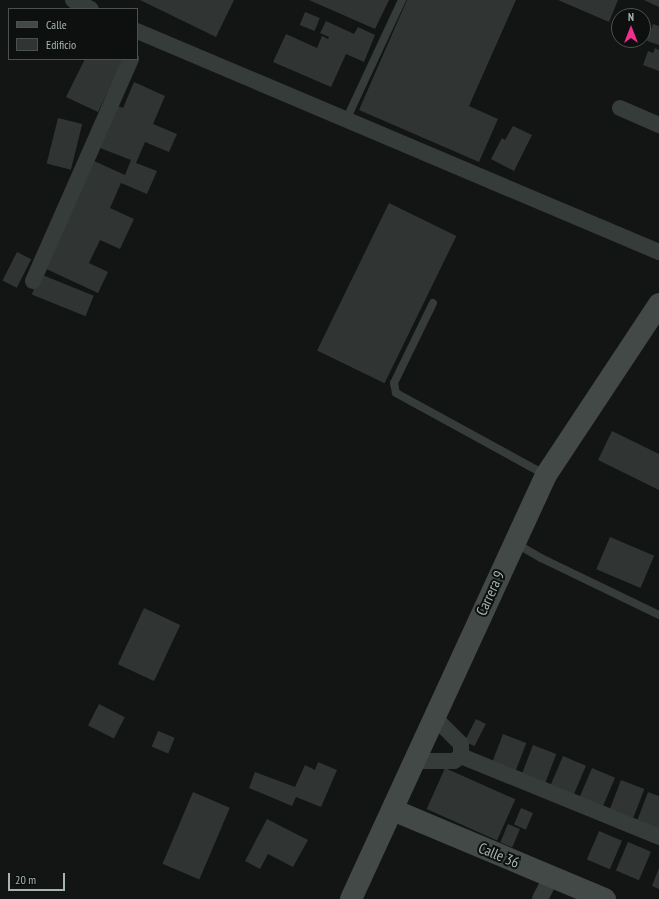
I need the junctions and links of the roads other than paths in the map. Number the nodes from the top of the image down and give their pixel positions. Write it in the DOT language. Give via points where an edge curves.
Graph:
graph roads {
  1 [pos="72,0"];
  2 [pos="402,0"];
  3 [pos="89,8"];
  4 [pos="139,37"];
  5 [pos="131,60"];
  6 [pos="620,108"];
  7 [pos="346,120"];
  8 [pos="659,125"];
  9 [pos="659,252"];
  10 [pos="33,281"];
  11 [pos="433,303"];
  12 [pos="659,304"];
  13 [pos="546,475"];
  14 [pos="514,542"];
  15 [pos="659,615"];
  16 [pos="433,716"];
  17 [pos="461,756"];
  18 [pos="415,761"];
  19 [pos="393,810"];
  20 [pos="659,837"];
  21 [pos="551,877"];
  22 [pos="351,899"];
  23 [pos="540,899"];
  24 [pos="605,899"];
  1 -- 3 [label="street"];
  2 -- 7 [label="lane"];
  4 -- 7 [label="street"];
  5 -- 10 [label="street"];
  6 -- 8 [label="street"];
  7 -- 9 [label="street"];
  11 -- 13 [label="lane" via="394,383 396,393"];
  12 -- 13 [label="main road, Carrera 9"];
  13 -- 14 [label="main road, Carrera 9"];
  14 -- 15 [label="lane" via="541,558"];
  14 -- 16 [label="main road, Carrera 9"];
  16 -- 17 [label="street" via="460,744"];
  16 -- 18 [label="main road, Carrera 9"];
  17 -- 18 [label="street" via="454,761"];
  17 -- 20 [label="street"];
  18 -- 19 [label="main road, Carrera 9"];
  19 -- 21 [label="main road, Calle 36"];
  19 -- 22 [label="main road, Carrera 9"];
  21 -- 23 [label="street"];
  21 -- 24 [label="main road, Calle 36"];
}
